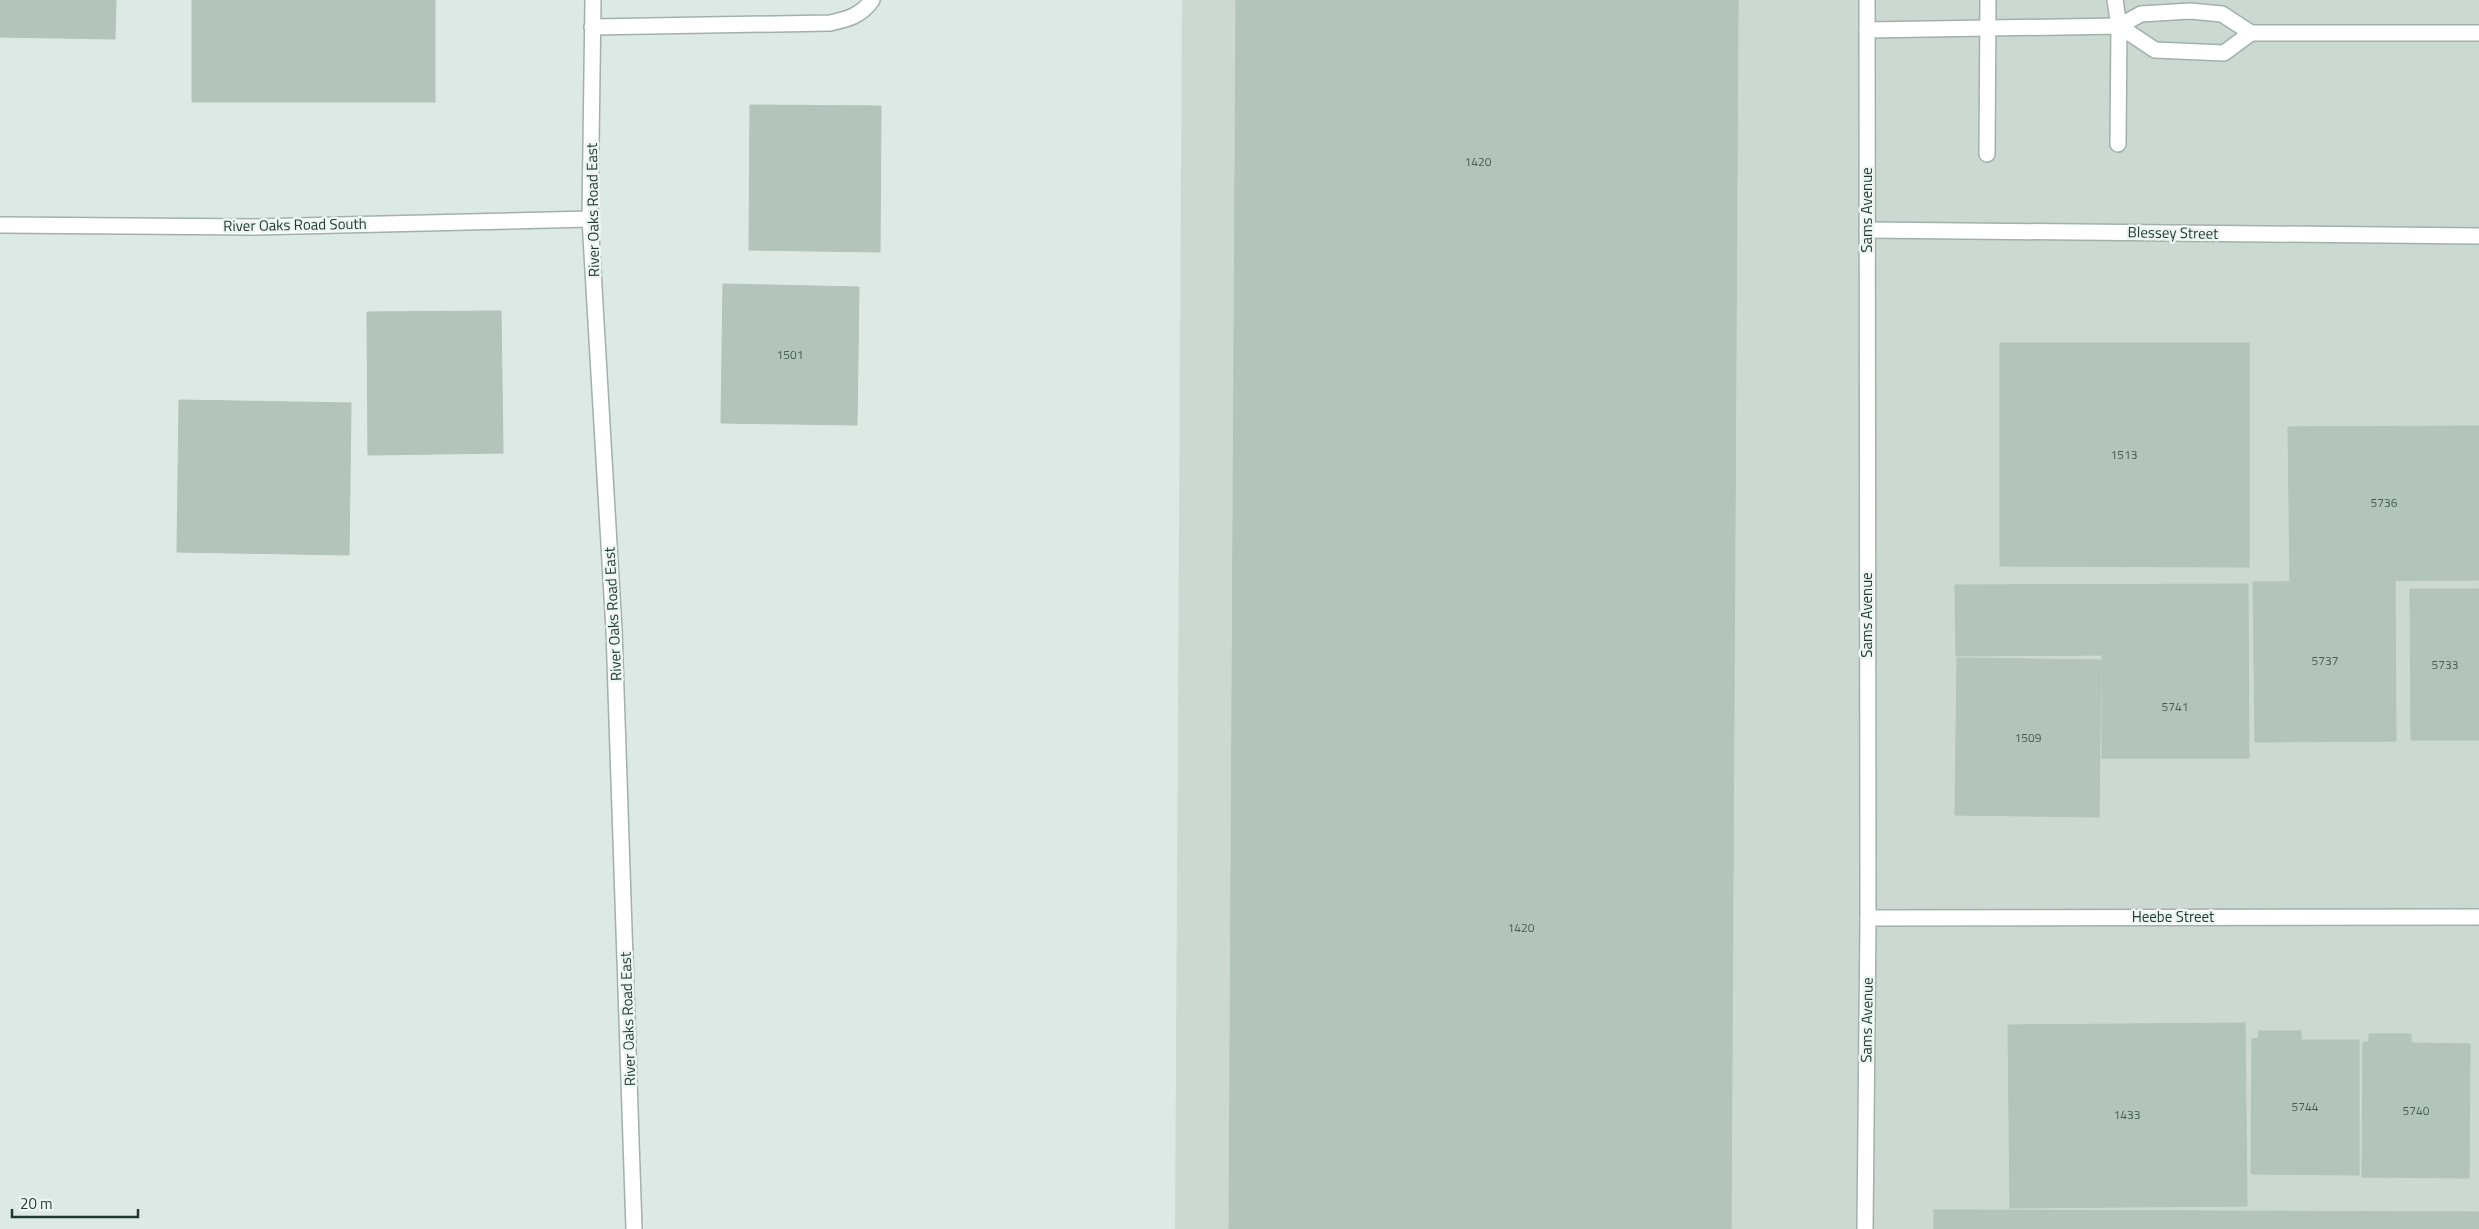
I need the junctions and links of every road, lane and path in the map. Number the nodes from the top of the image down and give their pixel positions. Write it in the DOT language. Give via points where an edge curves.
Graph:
graph roads {
  1 [pos="593,0"];
  2 [pos="872,0"];
  3 [pos="1867,0"];
  4 [pos="1988,0"];
  5 [pos="2115,0"];
  6 [pos="2119,26"];
  7 [pos="592,27"];
  8 [pos="1988,28"];
  9 [pos="1867,30"];
  10 [pos="2251,33"];
  11 [pos="2479,33"];
  12 [pos="2118,144"];
  13 [pos="1987,154"];
  14 [pos="590,219"];
  15 [pos="0,225"];
  16 [pos="1867,230"];
  17 [pos="2479,236"];
  18 [pos="2479,917"];
  19 [pos="1868,918"];
  20 [pos="634,1229"];
  21 [pos="1865,1229"];
  1 -- 7 [label="street, River Oaks Road East"];
  2 -- 7 [label="street" via="865,10 851,19 830,23"];
  3 -- 9 [label="street, Sams Avenue"];
  4 -- 8 [label="street"];
  5 -- 6 [label="street"];
  6 -- 8 [label="street"];
  6 -- 10 [label="street" via="2141,14 2190,11 2222,14"];
  6 -- 10 [label="street" via="2156,50 2224,52"];
  6 -- 12 [label="street"];
  7 -- 14 [label="street, River Oaks Road East"];
  8 -- 9 [label="street"];
  8 -- 13 [label="street"];
  9 -- 16 [label="street, Sams Avenue"];
  10 -- 11 [label="street"];
  14 -- 15 [label="street, River Oaks Road South" via="255,227"];
  14 -- 20 [label="street, River Oaks Road East" via="614,630"];
  16 -- 17 [label="street, Blessey Street"];
  16 -- 19 [label="street, Sams Avenue"];
  18 -- 19 [label="street, Heebe Street"];
  19 -- 21 [label="street, Sams Avenue"];
}
